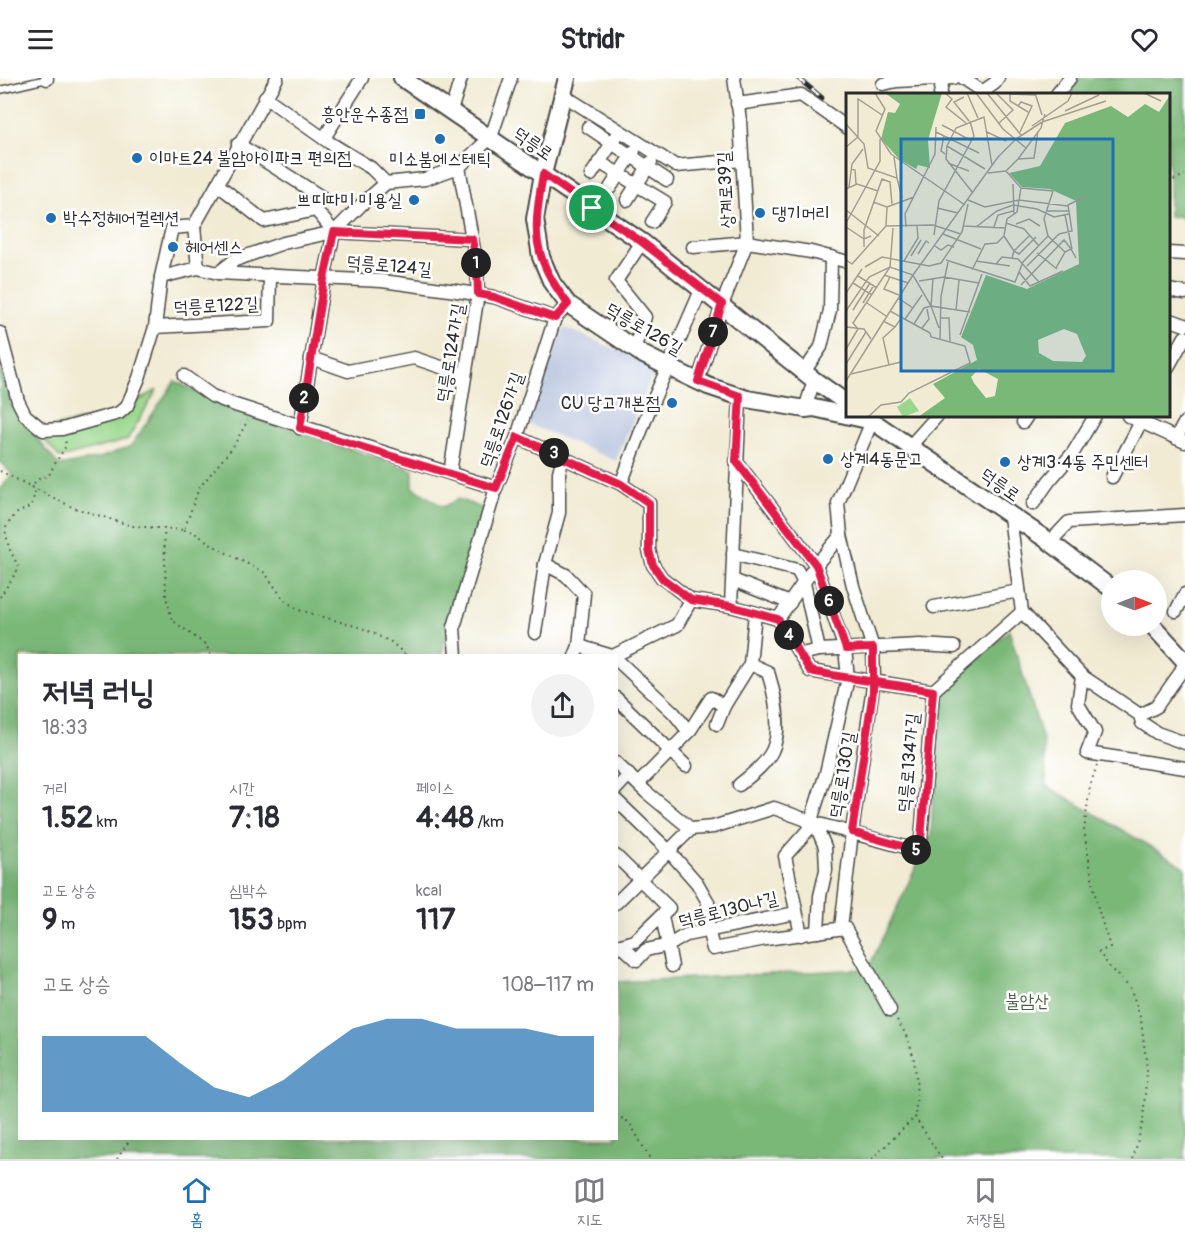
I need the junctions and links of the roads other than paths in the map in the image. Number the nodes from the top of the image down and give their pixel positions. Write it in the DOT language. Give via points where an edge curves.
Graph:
graph roads {
  1 [pos="47,78"];
  2 [pos="362,78"];
  3 [pos="402,78"];
  4 [pos="461,78"];
  5 [pos="511,78"];
  6 [pos="734,78"];
  7 [pos="962,78"];
  8 [pos="998,78"];
  9 [pos="1070,78"];
  10 [pos="275,79"];
  11 [pos="948,79"];
  12 [pos="565,86"];
  13 [pos="883,86"];
  14 [pos="0,90"];
  15 [pos="941,93"];
  16 [pos="984,93"];
  17 [pos="1058,93"];
  18 [pos="265,97"];
  19 [pos="737,104"];
  20 [pos="451,111"];
  21 [pos="588,127"];
  22 [pos="846,127"];
  23 [pos="621,131"];
  24 [pos="491,137"];
  25 [pos="324,138"];
  26 [pos="639,142"];
  27 [pos="612,143"];
  28 [pos="238,144"];
  29 [pos="657,154"];
  30 [pos="631,156"];
  31 [pos="742,160"];
  32 [pos="599,162"];
  33 [pos="459,167"];
  34 [pos="648,168"];
  35 [pos="543,174"];
  36 [pos="619,174"];
  37 [pos="591,175"];
  38 [pos="667,180"];
  39 [pos="386,183"];
  40 [pos="217,184"];
  41 [pos="637,185"];
  42 [pos="610,188"];
  43 [pos="627,200"];
  44 [pos="316,210"];
  45 [pos="652,222"];
  46 [pos="194,226"];
  47 [pos="334,232"];
  48 [pos="472,239"];
  49 [pos="642,242"];
  50 [pos="747,242"];
  51 [pos="693,247"];
  52 [pos="1170,253"];
  53 [pos="1185,254"];
  54 [pos="831,257"];
  55 [pos="846,261"];
  56 [pos="198,268"];
  57 [pos="218,273"];
  58 [pos="270,275"];
  59 [pos="161,277"];
  60 [pos="324,279"];
  61 [pos="702,288"];
  62 [pos="1170,290"];
  63 [pos="1185,293"];
  64 [pos="478,294"];
  65 [pos="568,304"];
  66 [pos="722,304"];
  67 [pos="555,318"];
  68 [pos="1170,320"];
  69 [pos="1185,325"];
  70 [pos="155,327"];
  71 [pos="0,333"];
  72 [pos="1185,337"];
  73 [pos="634,349"];
  74 [pos="311,358"];
  75 [pos="1170,363"];
  76 [pos="668,367"];
  77 [pos="465,375"];
  78 [pos="184,376"];
  79 [pos="809,376"];
  80 [pos="698,381"];
  81 [pos="740,396"];
  82 [pos="846,403"];
  83 [pos="805,409"];
  84 [pos="846,414"];
  85 [pos="936,417"];
  86 [pos="1094,417"];
  87 [pos="868,418"];
  88 [pos="1142,418"];
  89 [pos="1185,422"];
  90 [pos="300,428"];
  91 [pos="517,437"];
  92 [pos="1180,440"];
  93 [pos="911,445"];
  94 [pos="563,457"];
  95 [pos="736,461"];
  96 [pos="450,473"];
  97 [pos="1112,477"];
  98 [pos="621,484"];
  99 [pos="496,488"];
  100 [pos="1033,504"];
  101 [pos="1185,515"];
  102 [pos="1010,516"];
  103 [pos="841,535"];
  104 [pos="1050,542"];
  105 [pos="733,554"];
  106 [pos="545,564"];
  107 [pos="816,565"];
  108 [pos="733,580"];
  109 [pos="1101,581"];
  110 [pos="804,583"];
  111 [pos="1019,591"];
  112 [pos="1185,594"];
  113 [pos="691,600"];
  114 [pos="790,603"];
  115 [pos="731,606"];
  116 [pos="934,607"];
  117 [pos="1176,611"];
  118 [pos="1022,612"];
  119 [pos="755,613"];
  120 [pos="778,619"];
  121 [pos="535,633"];
  122 [pos="1161,636"];
  123 [pos="954,647"];
  124 [pos="873,648"];
  125 [pos="846,649"];
  126 [pos="819,650"];
  127 [pos="577,651"];
  128 [pos="456,654"];
  129 [pos="599,654"];
  130 [pos="617,654"];
  131 [pos="801,654"];
  132 [pos="618,661"];
  133 [pos="1185,661"];
  134 [pos="750,664"];
  135 [pos="1082,676"];
  136 [pos="848,678"];
  137 [pos="874,680"];
  138 [pos="933,691"];
  139 [pos="618,700"];
  140 [pos="724,705"];
  141 [pos="1140,715"];
  142 [pos="717,724"];
  143 [pos="689,732"];
  144 [pos="1185,743"];
  145 [pos="671,752"];
  146 [pos="618,765"];
  147 [pos="686,766"];
  148 [pos="1185,768"];
  149 [pos="634,779"];
  150 [pos="739,785"];
  151 [pos="618,788"];
  152 [pos="620,804"];
  153 [pos="813,822"];
  154 [pos="691,829"];
  155 [pos="852,832"];
  156 [pos="668,850"];
  157 [pos="618,858"];
  158 [pos="640,878"];
  159 [pos="618,901"];
  160 [pos="796,913"];
  161 [pos="662,916"];
  162 [pos="841,928"];
  163 [pos="709,931"];
  164 [pos="818,932"];
  165 [pos="801,934"];
  166 [pos="618,945"];
  167 [pos="669,945"];
  168 [pos="672,966"];
  169 [pos="890,1011"];
  1 -- 14 [label="lane"];
  2 -- 25 [label="street"];
  3 -- 20 [label="main road, 덕릉로"];
  4 -- 20 [label="street"];
  5 -- 24 [label="street"];
  6 -- 19 [label="street, 상계로39길"];
  7 -- 16 [label="street"];
  8 -- 16 [label="street"];
  9 -- 17 [label="street"];
  10 -- 18 [label="street"];
  11 -- 13 [label="street" via="897,81"];
  11 -- 15 [label="street"];
  12 -- 23 [label="street"];
  12 -- 35 [label="main road, 덕릉로126길"];
  18 -- 25 [label="street"];
  18 -- 28 [label="street"];
  19 -- 22 [label="street" via="801,95"];
  19 -- 31 [label="street, 상계로39길"];
  20 -- 24 [label="main road, 덕릉로"];
  21 -- 27 [label="street"];
  23 -- 26 [label="street"];
  23 -- 27 [label="street"];
  24 -- 33 [label="street"];
  24 -- 35 [label="main road, 덕릉로"];
  25 -- 39 [label="street" via="371,168"];
  26 -- 29 [label="street"];
  26 -- 30 [label="street"];
  27 -- 30 [label="street"];
  27 -- 32 [label="street"];
  28 -- 40 [label="street"];
  28 -- 44 [label="street" via="320,196"];
  29 -- 31 [label="street" via="676,166"];
  29 -- 34 [label="street"];
  30 -- 34 [label="street"];
  30 -- 36 [label="street"];
  31 -- 50 [label="street, 상계로39길"];
  32 -- 36 [label="street"];
  32 -- 37 [label="street"];
  33 -- 39 [label="street" via="425,179"];
  33 -- 48 [label="street, 덕릉로124가길"];
  34 -- 38 [label="street"];
  34 -- 41 [label="street"];
  35 -- 49 [label="main road, 덕릉로"];
  35 -- 65 [label="main road, 덕릉로126길" via="535,219 537,238 552,283"];
  36 -- 41 [label="street"];
  36 -- 42 [label="street"];
  39 -- 47 [label="street, 덕릉로124길"];
  40 -- 44 [label="street" via="264,221"];
  40 -- 46 [label="street"];
  41 -- 43 [label="street"];
  41 -- 45 [label="street" via="665,202"];
  44 -- 47 [label="street"];
  46 -- 56 [label="street"];
  46 -- 59 [label="street, 덕릉로122길" via="172,228"];
  47 -- 48 [label="street, 덕릉로124길"];
  47 -- 57 [label="street, 덕릉로124길" via="283,243 235,260"];
  47 -- 60 [label="street, 덕릉로124길"];
  48 -- 64 [label="street, 덕릉로124가길"];
  49 -- 61 [label="main road, 덕릉로"];
  49 -- 73 [label="street" via="616,281 645,317"];
  50 -- 51 [label="street"];
  50 -- 54 [label="street"];
  50 -- 66 [label="street, 상계로39길"];
  52 -- 53 [label="street"];
  54 -- 55 [label="street"];
  54 -- 79 [label="street" via="830,309"];
  56 -- 57 [label="street, 덕릉로124길"];
  56 -- 59 [label="street"];
  57 -- 58 [label="street, 덕릉로124길"];
  58 -- 60 [label="street, 덕릉로124길"];
  58 -- 70 [label="street, 덕릉로122길" via="269,321"];
  59 -- 70 [label="street, 덕릉로122길"];
  60 -- 64 [label="street, 덕릉로124길" via="382,281"];
  60 -- 74 [label="street, 덕릉로124길"];
  61 -- 66 [label="main road, 덕릉로"];
  61 -- 76 [label="street"];
  62 -- 63 [label="street"];
  64 -- 67 [label="street, 덕릉로124길"];
  64 -- 77 [label="street, 덕릉로124가길"];
  65 -- 67 [label="street, 덕릉로126가길"];
  65 -- 73 [label="main road, 덕릉로126길"];
  66 -- 79 [label="main road, 덕릉로"];
  66 -- 80 [label="street"];
  67 -- 91 [label="street, 덕릉로126가길"];
  68 -- 69 [label="street"];
  70 -- 71 [label="street, 덕릉로122길" via="127,406 119,413 62,429 43,430 25,415 18,401"];
  72 -- 75 [label="street"];
  73 -- 76 [label="main road, 덕릉로126길"];
  74 -- 77 [label="street" via="348,371 414,358"];
  74 -- 90 [label="street, 덕릉로124길"];
  76 -- 80 [label="main road, 덕릉로126길"];
  76 -- 98 [label="street"];
  77 -- 96 [label="street, 덕릉로124가길"];
  78 -- 90 [label="street" via="212,396"];
  79 -- 82 [label="main road, 덕릉로"];
  79 -- 83 [label="street"];
  80 -- 81 [label="main road, 덕릉로126길"];
  81 -- 83 [label="main road, 덕릉로126길"];
  81 -- 95 [label="street"];
  83 -- 84 [label="main road, 덕릉로126길"];
  85 -- 93 [label="street"];
  86 -- 100 [label="street, 덕릉로" via="1073,453"];
  87 -- 93 [label="main road, 덕릉로"];
  87 -- 103 [label="street, 덕릉로130길" via="838,503"];
  88 -- 92 [label="street"];
  88 -- 97 [label="street"];
  89 -- 92 [label="street"];
  90 -- 96 [label="street"];
  91 -- 94 [label="street"];
  91 -- 99 [label="street, 덕릉로126가길"];
  93 -- 102 [label="main road, 덕릉로"];
  94 -- 98 [label="street"];
  94 -- 106 [label="street" via="559,513"];
  95 -- 105 [label="street"];
  95 -- 107 [label="street, 덕릉로130길"];
  96 -- 99 [label="street"];
  98 -- 113 [label="street" via="649,503 649,550 653,565 662,578"];
  99 -- 128 [label="street, 덕릉로126가길" via="454,627"];
  101 -- 104 [label="street" via="1069,522"];
  102 -- 104 [label="main road, 덕릉로"];
  102 -- 111 [label="street"];
  103 -- 107 [label="street"];
  103 -- 124 [label="street, 덕릉로130길"];
  104 -- 109 [label="main road, 덕릉로"];
  105 -- 108 [label="street"];
  105 -- 110 [label="street" via="797,570"];
  106 -- 121 [label="street"];
  106 -- 127 [label="street" via="566,575 584,594"];
  107 -- 110 [label="street"];
  107 -- 125 [label="street, 덕릉로130길"];
  108 -- 114 [label="street"];
  108 -- 115 [label="street"];
  110 -- 114 [label="street"];
  110 -- 126 [label="street"];
  111 -- 116 [label="street"];
  111 -- 118 [label="street"];
  112 -- 117 [label="street"];
  113 -- 115 [label="street"];
  113 -- 130 [label="street" via="677,625"];
  114 -- 120 [label="street"];
  115 -- 119 [label="street"];
  118 -- 135 [label="street"];
  118 -- 138 [label="street, 덕릉로134가길"];
  119 -- 120 [label="street"];
  119 -- 134 [label="street"];
  120 -- 131 [label="street"];
  122 -- 133 [label="main road"];
  123 -- 124 [label="street"];
  124 -- 125 [label="street"];
  124 -- 137 [label="street, 덕릉로130길"];
  125 -- 126 [label="street"];
  125 -- 136 [label="street, 덕릉로130길"];
  126 -- 131 [label="street"];
  127 -- 129 [label="street"];
  131 -- 136 [label="street" via="810,671"];
  132 -- 143 [label="street"];
  133 -- 141 [label="street" via="1156,706"];
  134 -- 140 [label="street"];
  134 -- 150 [label="street" via="768,672 778,730 772,751"];
  135 -- 141 [label="street"];
  135 -- 148 [label="street" via="1078,704 1095,732 1087,753"];
  136 -- 137 [label="street"];
  136 -- 153 [label="street, 덕릉로130길"];
  137 -- 138 [label="street"];
  137 -- 155 [label="street, 덕릉로130길"];
  138 -- 155 [label="street, 덕릉로134가길" via="920,851"];
  139 -- 145 [label="street"];
  140 -- 142 [label="street"];
  140 -- 143 [label="street" via="711,698"];
  141 -- 144 [label="street" via="1142,723 1157,733"];
  143 -- 145 [label="street"];
  145 -- 147 [label="street"];
  145 -- 149 [label="street"];
  146 -- 149 [label="street"];
  149 -- 151 [label="street"];
  149 -- 154 [label="street"];
  152 -- 156 [label="street"];
  153 -- 154 [label="street, 덕릉로130길" via="774,808 713,827"];
  153 -- 155 [label="street, 덕릉로130길"];
  153 -- 160 [label="street, 덕릉로130나길" via="786,856"];
  153 -- 164 [label="street" via="825,847"];
  154 -- 156 [label="street"];
  155 -- 162 [label="street"];
  156 -- 158 [label="street"];
  156 -- 163 [label="street" via="708,902"];
  157 -- 158 [label="street"];
  158 -- 159 [label="street"];
  158 -- 161 [label="street" via="669,908"];
  160 -- 163 [label="street, 덕릉로130나길"];
  160 -- 165 [label="street, 덕릉로130나길"];
  161 -- 166 [label="street" via="635,941"];
  161 -- 167 [label="street"];
  162 -- 164 [label="street, 덕릉로130나길"];
  162 -- 169 [label="street" via="845,928"];
  163 -- 165 [label="street, 덕릉로130나길" via="713,949"];
  163 -- 167 [label="street, 덕릉로130나길" via="686,935"];
  164 -- 165 [label="street, 덕릉로130나길"];
  166 -- 167 [label="street, 덕릉로130나길" via="637,960 646,950"];
  167 -- 168 [label="street, 덕릉로130나길"];
}
